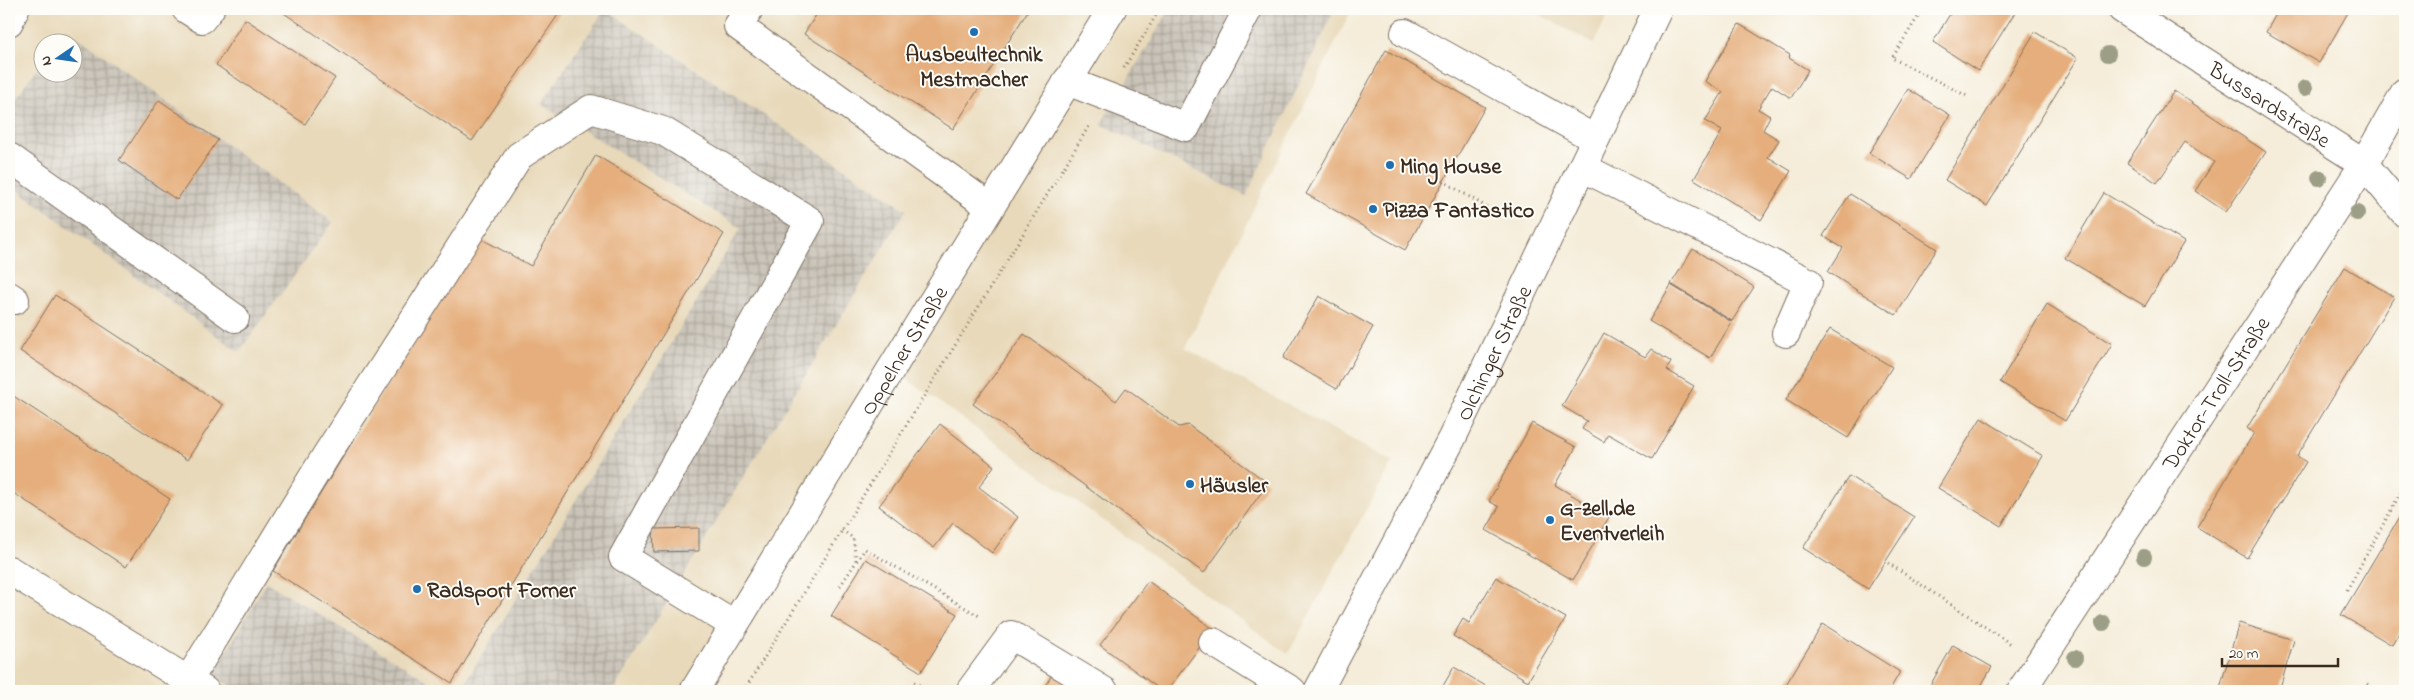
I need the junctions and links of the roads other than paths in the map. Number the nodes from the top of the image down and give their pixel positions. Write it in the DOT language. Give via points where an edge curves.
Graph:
graph roads {
  1 [pos="15,9"];
  2 [pos="186,9"];
  3 [pos="210,9"];
  4 [pos="749,9"];
  5 [pos="1112,9"];
  6 [pos="1248,9"];
  7 [pos="1658,9"];
  8 [pos="2122,9"];
  9 [pos="9,22"];
  10 [pos="1405,33"];
  11 [pos="1068,81"];
  12 [pos="2405,92"];
  13 [pos="1595,139"];
  14 [pos="9,157"];
  15 [pos="2364,164"];
  16 [pos="1582,167"];
  17 [pos="990,207"];
  18 [pos="2405,213"];
  19 [pos="235,318"];
  20 [pos="1786,334"];
  21 [pos="9,570"];
  22 [pos="734,625"];
  23 [pos="1213,642"];
  24 [pos="197,686"];
  25 [pos="694,691"];
  26 [pos="970,691"];
  27 [pos="1104,691"];
  28 [pos="1292,691"];
  29 [pos="1318,691"];
  30 [pos="2021,691"];
  1 -- 9 [label="street"];
  2 -- 3 [label="street" via="202,19"];
  4 -- 17 [label="street" via="738,26"];
  5 -- 11 [label="street, Oppelner Straße"];
  6 -- 11 [label="street" via="1186,127"];
  7 -- 13 [label="street, Olchinger Straße"];
  8 -- 15 [label="street, Bussardstraße"];
  10 -- 13 [label="street"];
  11 -- 17 [label="street, Oppelner Straße"];
  12 -- 15 [label="street, Doktor-Troll-Straße"];
  13 -- 16 [label="street, Olchinger Straße"];
  14 -- 19 [label="street"];
  15 -- 18 [label="street, Bussardstraße"];
  15 -- 30 [label="street, Doktor-Troll-Straße"];
  16 -- 20 [label="street" via="1808,282"];
  16 -- 29 [label="street, Olchinger Straße" via="1452,438"];
  17 -- 22 [label="street, Oppelner Straße"];
  21 -- 24 [label="street"];
  22 -- 24 [label="street" via="623,557 810,221 663,131 591,109 519,156 327,454"];
  22 -- 25 [label="street, Oppelner Straße"];
  23 -- 28 [label="street"];
  26 -- 27 [label="street" via="1011,635"];
}
